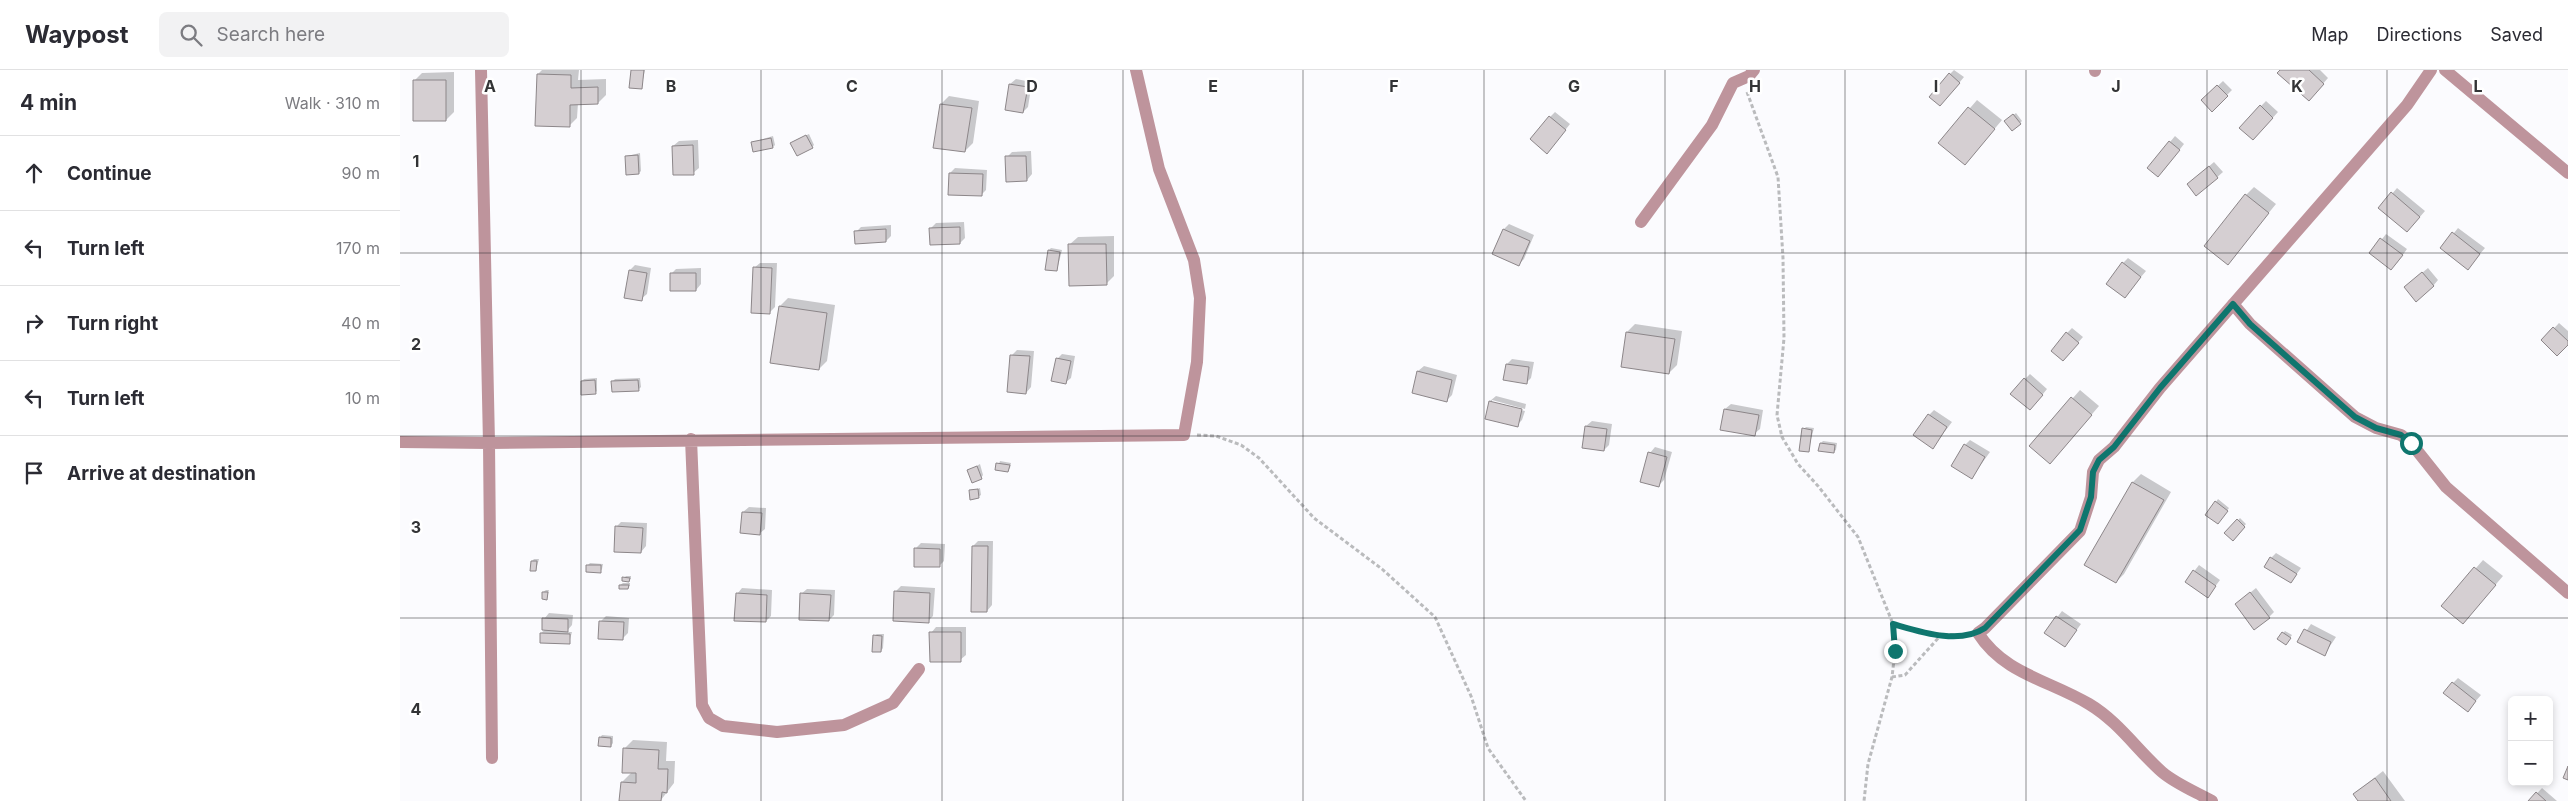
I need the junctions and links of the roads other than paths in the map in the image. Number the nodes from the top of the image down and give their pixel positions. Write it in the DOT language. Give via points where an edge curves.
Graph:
graph roads {
  1 [pos="481,70"];
  2 [pos="1136,70"];
  3 [pos="2431,70"];
  4 [pos="2445,70"];
  5 [pos="1751,73"];
  6 [pos="2568,172"];
  7 [pos="1641,222"];
  8 [pos="2233,304"];
  9 [pos="691,439"];
  10 [pos="400,442"];
  11 [pos="489,443"];
  12 [pos="2568,593"];
  13 [pos="919,669"];
  14 [pos="492,758"];
  15 [pos="2212,801"];
  1 -- 11 [label="street"];
  2 -- 9 [label="street" via="1158,169 1194,260 1198,288 1197,362 1184,435"];
  3 -- 8 [label="street" via="2407,106"];
  4 -- 6 [label="street"];
  5 -- 7 [label="street" via="1733,83 1712,125"];
  8 -- 12 [label="street" via="2250,324 2355,417 2376,428 2401,435 2411,443 2446,487"];
  8 -- 15 [label="street" via="2114,447 2099,460 2093,472 2091,497 2080,530 1978,633 1996,656 2090,704 2121,728 2163,772"];
  9 -- 11 [label="street"];
  9 -- 13 [label="street" via="702,705 709,718 723,726 777,732 844,725 894,703"];
  10 -- 11 [label="street"];
  11 -- 14 [label="street"];
}
